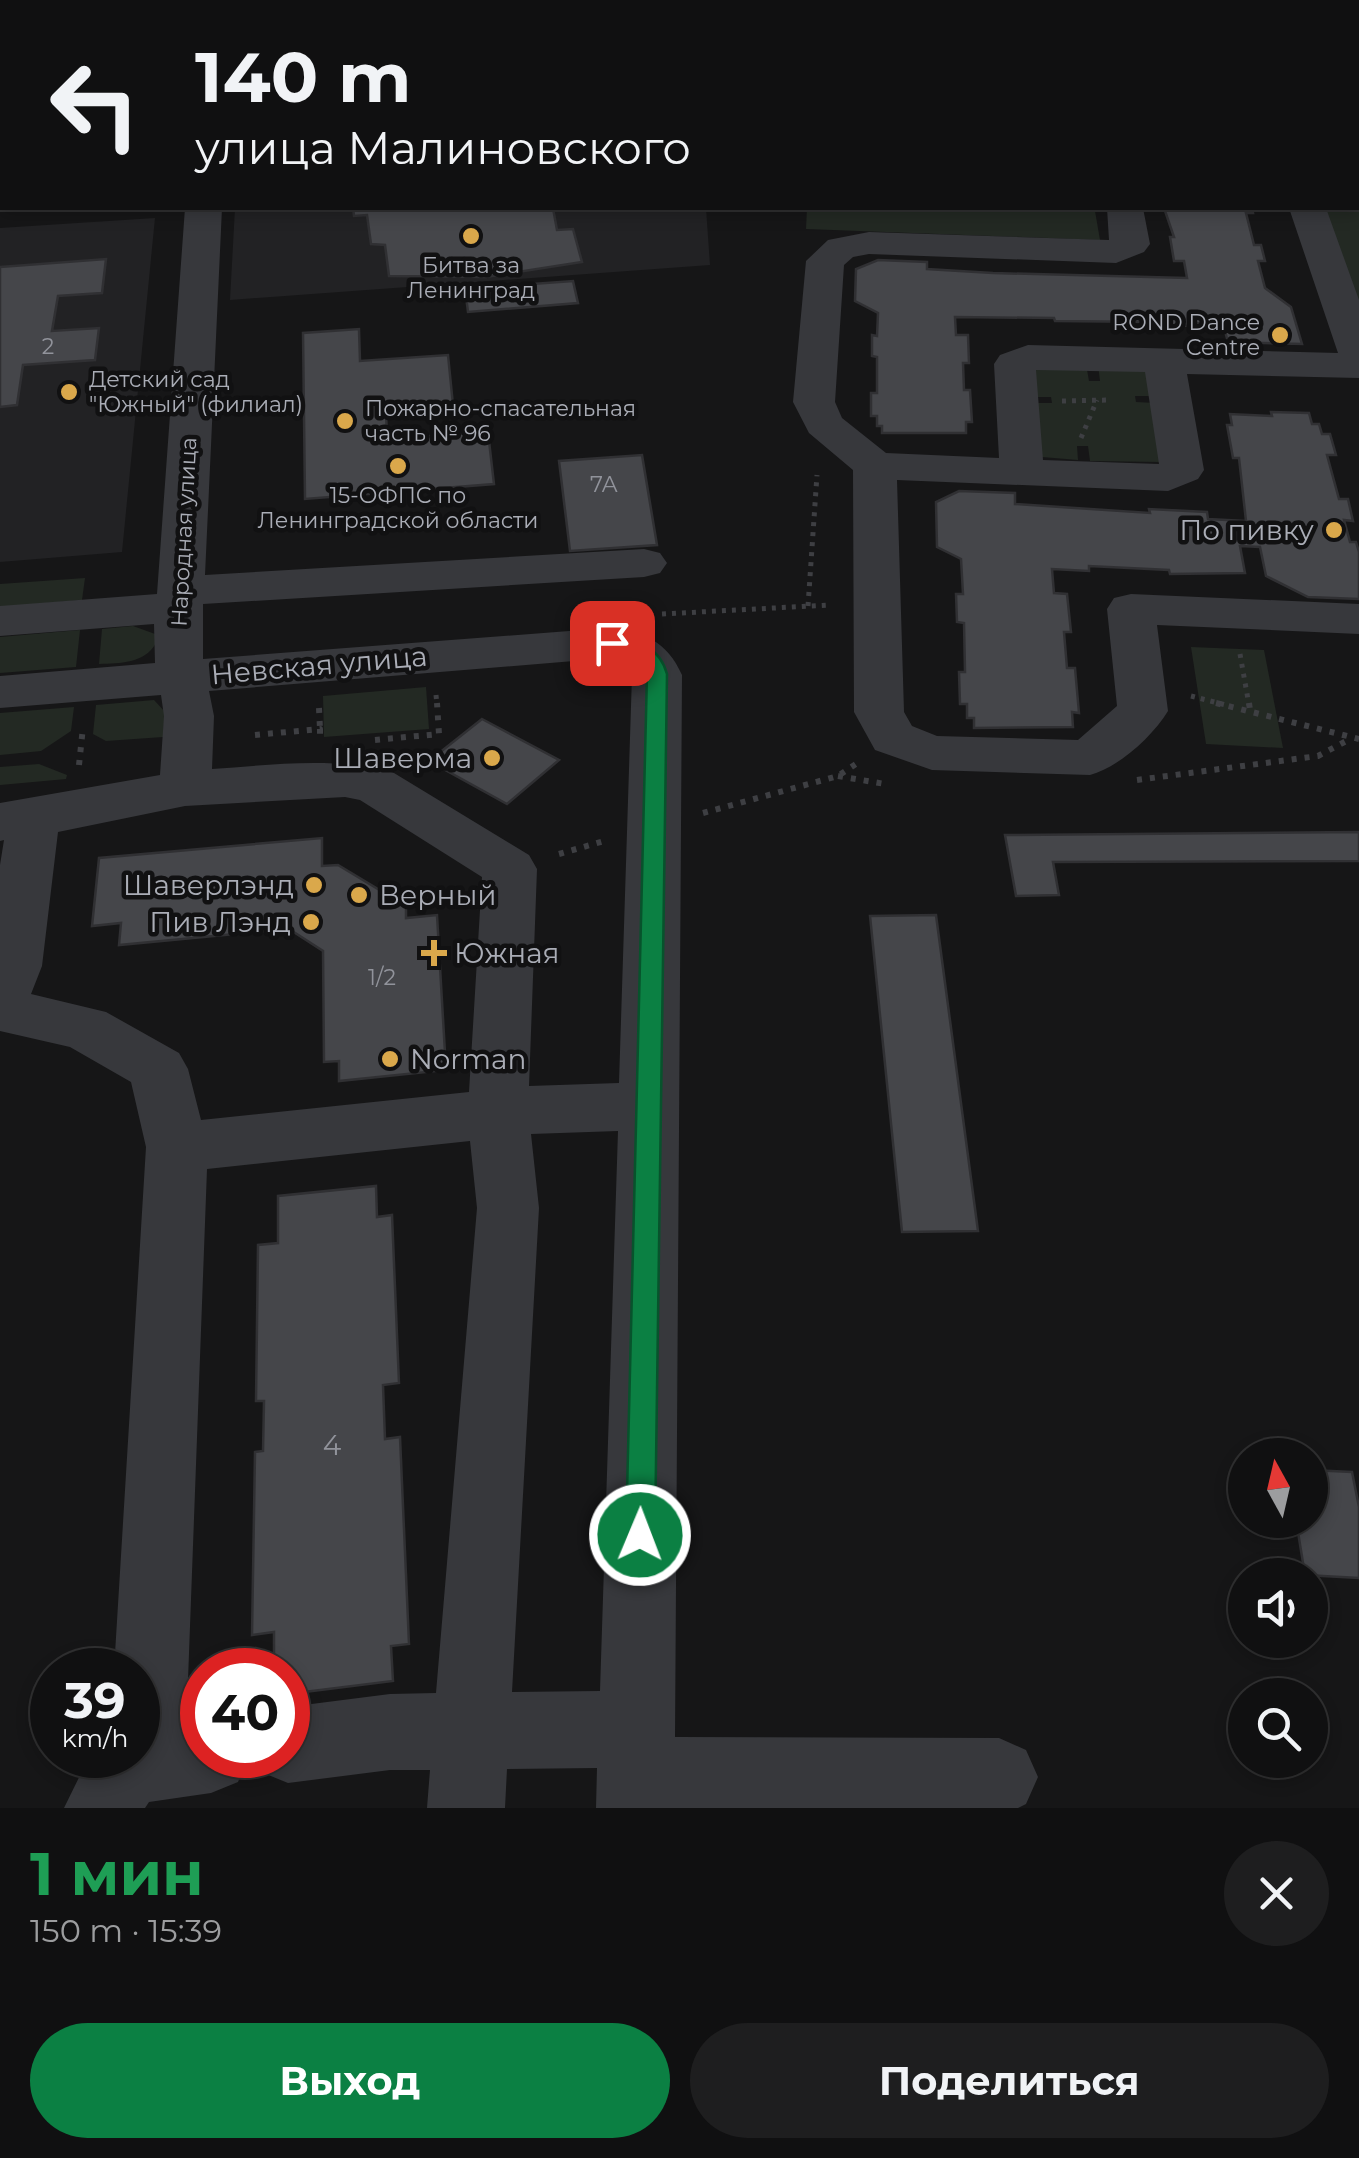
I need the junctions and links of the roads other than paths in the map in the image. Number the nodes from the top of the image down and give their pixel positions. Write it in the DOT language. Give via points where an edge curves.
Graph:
graph roads {
  1 [pos="203,210"];
  2 [pos="1125,210"];
  3 [pos="1308,210"];
  4 [pos="1359,356"];
  5 [pos="1164,361"];
  6 [pos="1359,366"];
  7 [pos="875,466"];
  8 [pos="1022,472"];
  9 [pos="644,563"];
  10 [pos="180,599"];
  11 [pos="1359,619"];
  12 [pos="0,621"];
  13 [pos="180,677"];
  14 [pos="0,692"];
  15 [pos="186,788"];
  16 [pos="36,817"];
  17 [pos="0,998"];
  18 [pos="0,1008"];
  19 [pos="648,1107"];
  20 [pos="498,1113"];
  21 [pos="177,1147"];
  22 [pos="153,1648"];
  23 [pos="472,1730"];
  24 [pos="310,1742"];
  25 [pos="636,1771"];
  26 [pos="999,1777"];
  27 [pos="466,1808"];
  1 -- 10 [label="street, Народная улица"];
  2 -- 7 [label="street" via="1131,244 1116,252 868,243 841,248 825,260 814,402 824,424"];
  3 -- 4 [label="street"];
  5 -- 6 [label="street"];
  5 -- 8 [label="street" via="1028,358 1016,364"];
  5 -- 8 [label="street" via="1182,470 1168,478"];
  7 -- 8 [label="street"];
  7 -- 11 [label="street" via="879,712 893,738 932,753 1090,758 1143,711 1131,610"];
  9 -- 10 [label="street"];
  10 -- 12 [label="street"];
  10 -- 13 [label="street, Народная улица"];
  13 -- 14 [label="street, Невская улица"];
  13 -- 15 [label="street, Народная улица" via="189,716"];
  13 -- 19 [label="street, Невская улица" via="586,644 638,649 653,661"];
  15 -- 16 [label="street"];
  15 -- 20 [label="street" via="345,779 376,786 510,869"];
  16 -- 17 [label="street" via="14,966"];
  18 -- 21 [label="street" via="85,1028 158,1069"];
  19 -- 20 [label="street"];
  19 -- 25 [label="street"];
  20 -- 21 [label="street"];
  20 -- 23 [label="street" via="508,1208"];
  21 -- 22 [label="street"];
  23 -- 24 [label="street"];
  23 -- 25 [label="street"];
  23 -- 27 [label="street"];
  25 -- 26 [label="street"];
}
